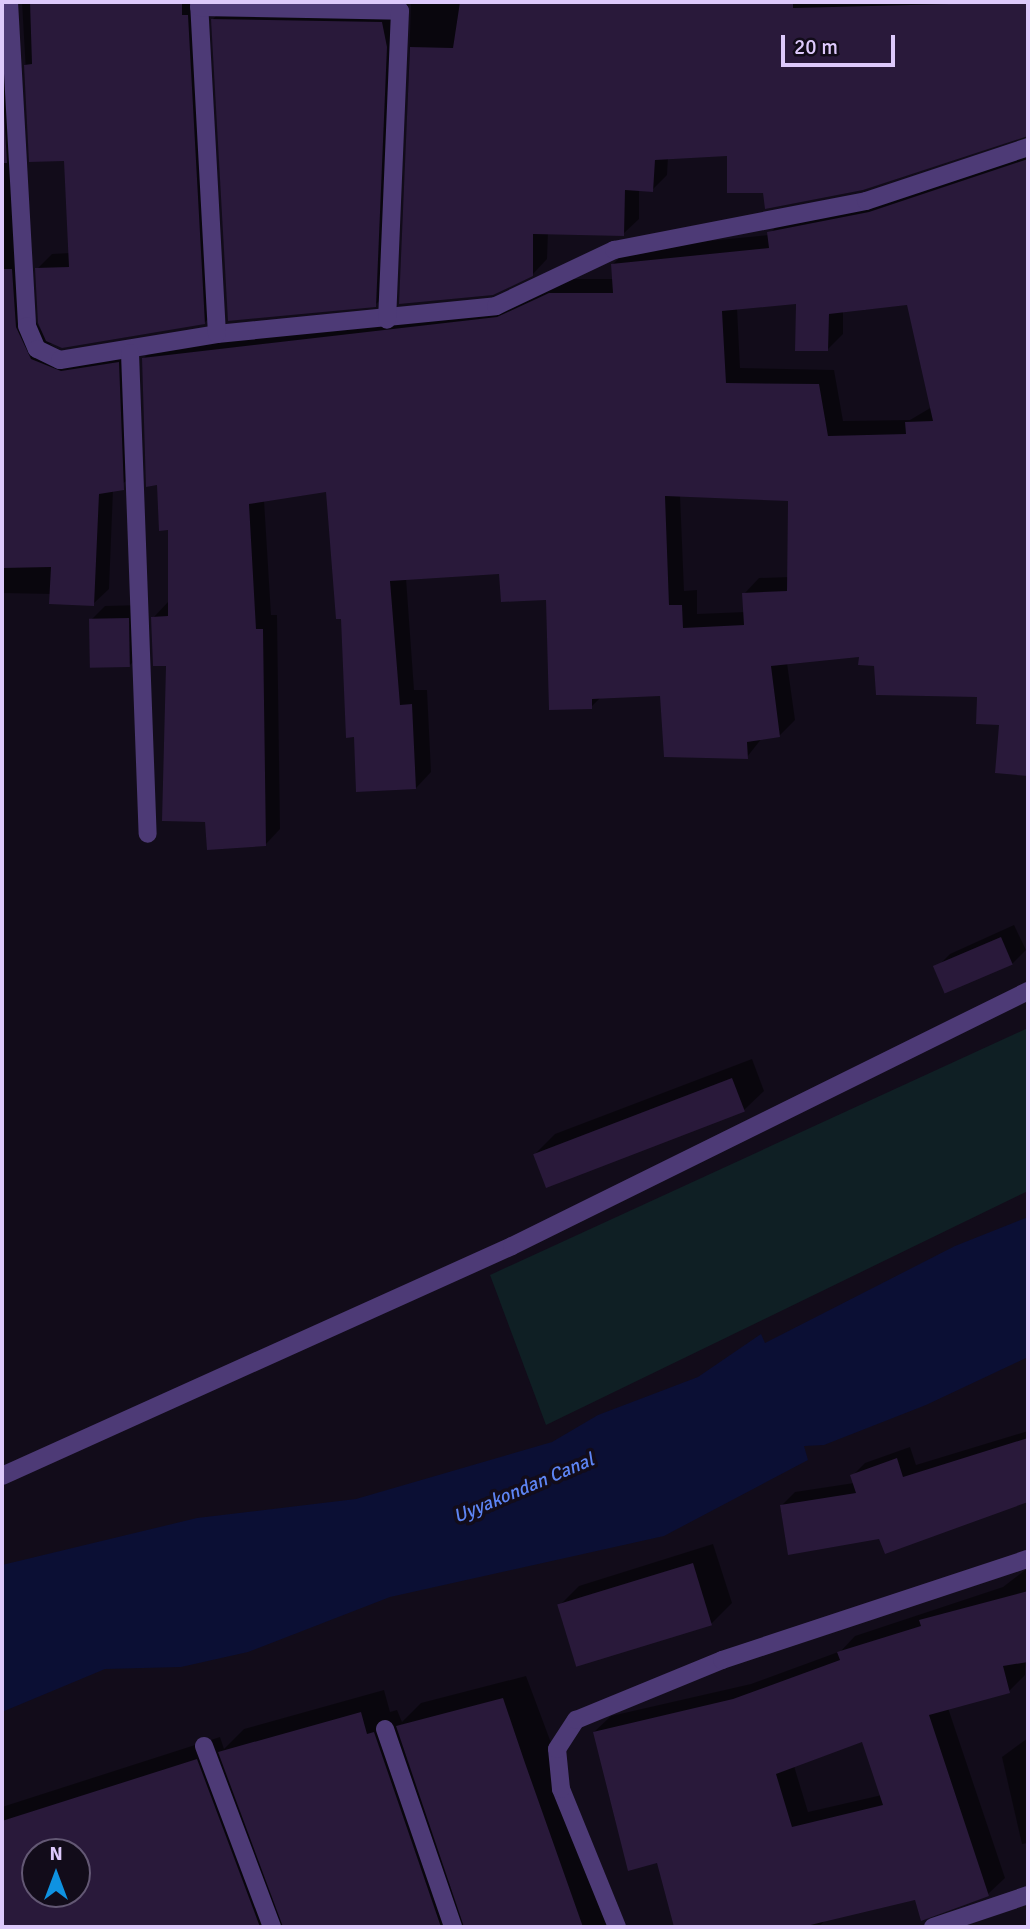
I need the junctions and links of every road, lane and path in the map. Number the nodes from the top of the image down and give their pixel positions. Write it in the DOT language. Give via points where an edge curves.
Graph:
graph roads {
  1 [pos="9,2"];
  2 [pos="199,5"];
  3 [pos="1028,147"];
  4 [pos="387,320"];
  5 [pos="217,334"];
  6 [pos="130,353"];
  7 [pos="148,834"];
  8 [pos="1028,991"];
  9 [pos="2,1476"];
  10 [pos="1028,1559"];
  11 [pos="385,1729"];
  12 [pos="204,1746"];
  13 [pos="1028,1895"];
  14 [pos="272,1927"];
  15 [pos="453,1927"];
  16 [pos="617,1927"];
  17 [pos="933,1927"];
  1 -- 6 [label="street" via="27,326 37,349 60,360"];
  2 -- 4 [label="street" via="400,11"];
  2 -- 5 [label="street"];
  3 -- 4 [label="street" via="866,201 614,250 496,306"];
  4 -- 5 [label="street"];
  5 -- 6 [label="street"];
  6 -- 7 [label="street"];
  8 -- 9 [label="street" via="512,1246"];
  10 -- 16 [label="street" via="722,1661 576,1720 557,1749 561,1789"];
  11 -- 15 [label="street"];
  12 -- 14 [label="street"];
  13 -- 17 [label="street"];
}
